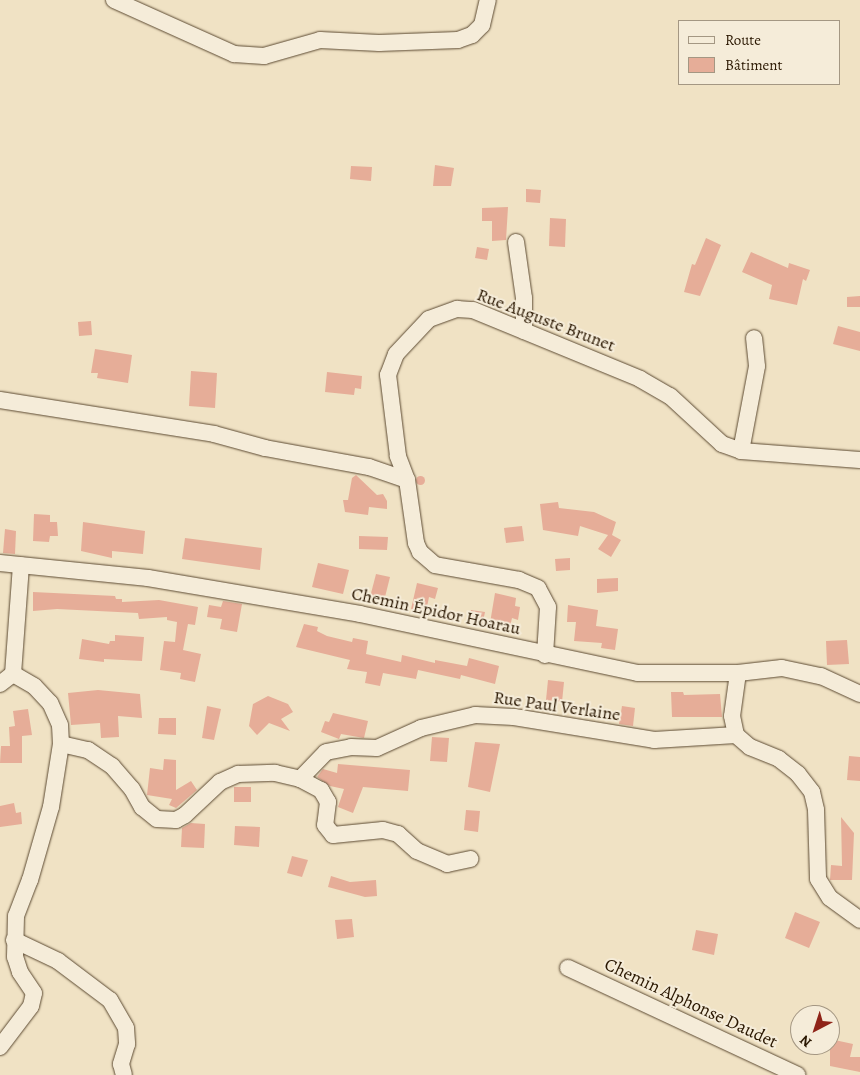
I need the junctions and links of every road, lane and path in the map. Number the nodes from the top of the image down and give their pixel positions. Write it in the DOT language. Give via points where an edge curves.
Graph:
graph roads {
  1 [pos="114,0"];
  2 [pos="488,0"];
  3 [pos="516,242"];
  4 [pos="524,331"];
  5 [pos="754,338"];
  6 [pos="0,400"];
  7 [pos="741,451"];
  8 [pos="860,460"];
  9 [pos="407,480"];
  10 [pos="0,564"];
  11 [pos="21,566"];
  12 [pos="545,655"];
  13 [pos="738,673"];
  14 [pos="13,674"];
  15 [pos="0,684"];
  16 [pos="860,694"];
  17 [pos="736,735"];
  18 [pos="61,744"];
  19 [pos="300,779"];
  20 [pos="470,860"];
  21 [pos="860,920"];
  22 [pos="14,940"];
  23 [pos="568,968"];
  24 [pos="0,1047"];
  25 [pos="124,1075"];
  26 [pos="797,1075"];
  1 -- 2 [label="street" via="234,54 264,56 320,40 379,43 458,40 472,35 482,25"];
  3 -- 4 [label="street" via="524,298"];
  4 -- 7 [label="street, Rue Auguste Brunet" via="640,379 670,396 722,444"];
  4 -- 9 [label="street, Rue Auguste Brunet" via="473,310 457,308 429,320 396,354 388,375 398,456"];
  5 -- 7 [label="street" via="757,366"];
  6 -- 9 [label="street" via="214,434 264,448 369,466"];
  7 -- 8 [label="street, Rue Auguste Brunet"];
  9 -- 12 [label="street, Rue Auguste Brunet" via="416,544 427,559 444,567 529,583 541,593 548,607"];
  10 -- 11 [label="street, Chemin Épidor Hoarau"];
  11 -- 12 [label="street, Chemin Épidor Hoarau" via="167,581 360,614"];
  11 -- 14 [label="street"];
  12 -- 13 [label="street, Chemin Épidor Hoarau" via="638,673"];
  13 -- 16 [label="street, Chemin Épidor Hoarau" via="782,668 821,676"];
  13 -- 17 [label="street" via="732,716"];
  14 -- 15 [label="street"];
  14 -- 18 [label="street" via="34,686 50,703 60,725"];
  17 -- 19 [label="street, Rue Paul Verlaine" via="654,740 514,716 475,715 421,728 377,748 351,747 326,752"];
  17 -- 21 [label="street" via="750,747 778,759 798,774 812,792 816,810 818,879 830,898"];
  18 -- 19 [label="street" via="88,750 112,766 148,814 166,821 185,816 220,782 238,774 256,771"];
  18 -- 22 [label="street" via="51,807 16,916"];
  19 -- 20 [label="street" via="325,796 328,810 325,825 333,835 383,830 398,834 418,851 447,864"];
  22 -- 24 [label="street" via="20,972 34,993 31,1006"];
  22 -- 25 [label="street" via="58,961 110,1000 126,1028 127,1044 121,1064"];
  23 -- 26 [label="street, Chemin Alphonse Daudet"];
}
